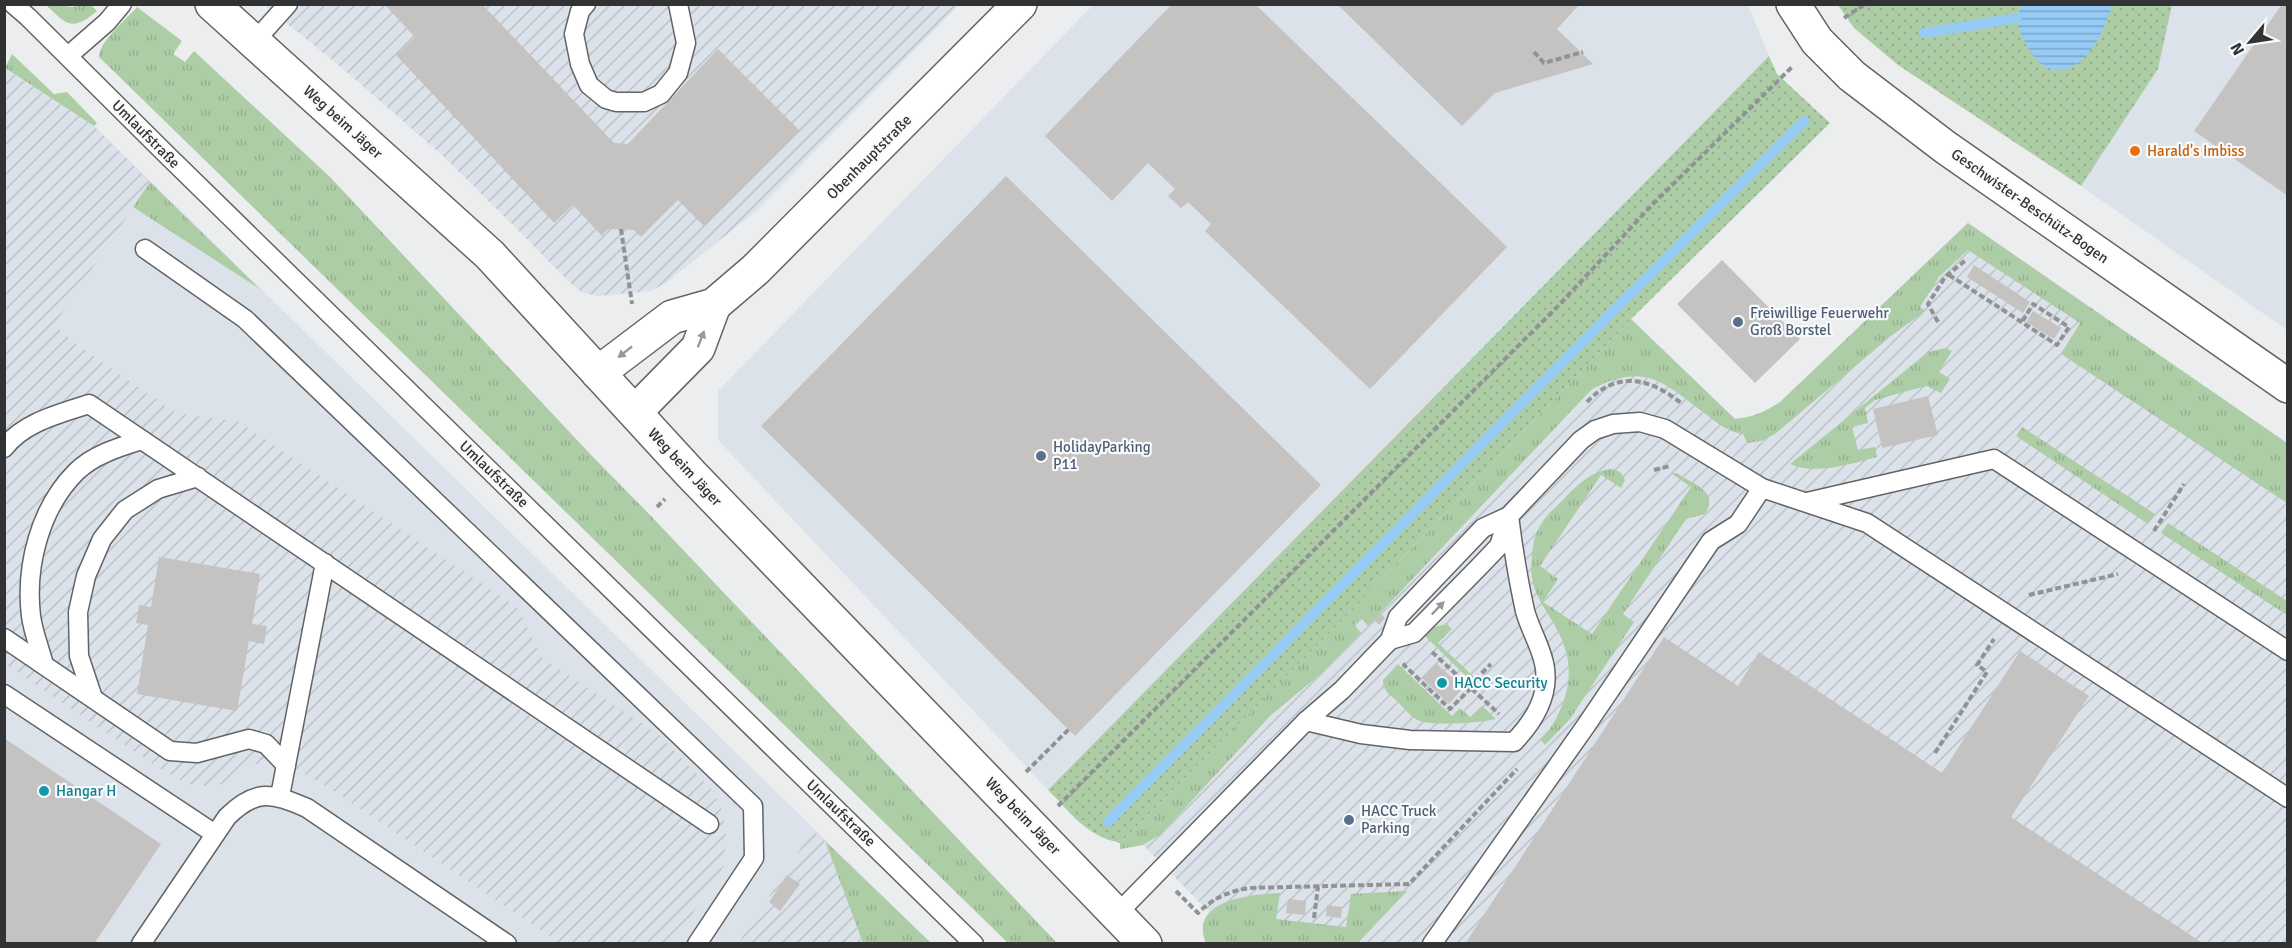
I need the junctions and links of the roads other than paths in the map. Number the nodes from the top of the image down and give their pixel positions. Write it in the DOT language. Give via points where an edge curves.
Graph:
graph roads {
  1 [pos="13,4"];
  2 [pos="122,4"];
  3 [pos="212,4"];
  4 [pos="288,4"];
  5 [pos="586,4"];
  6 [pos="678,4"];
  7 [pos="1020,4"];
  8 [pos="1793,4"];
  9 [pos="254,42"];
  10 [pos="68,56"];
  11 [pos="145,249"];
  12 [pos="714,305"];
  13 [pos="598,373"];
  14 [pos="2288,386"];
  15 [pos="634,412"];
  16 [pos="141,440"];
  17 [pos="4,448"];
  18 [pos="198,477"];
  19 [pos="1762,488"];
  20 [pos="1807,502"];
  21 [pos="1509,516"];
  22 [pos="325,563"];
  23 [pos="4,638"];
  24 [pos="2288,651"];
  25 [pos="44,665"];
  26 [pos="4,694"];
  27 [pos="93,698"];
  28 [pos="1306,721"];
  29 [pos="286,765"];
  30 [pos="280,796"];
  31 [pos="2288,798"];
  32 [pos="709,824"];
  33 [pos="215,834"];
  34 [pos="1117,914"];
  35 [pos="505,943"];
  36 [pos="141,944"];
  37 [pos="697,944"];
  38 [pos="975,944"];
  39 [pos="1145,944"];
  40 [pos="1432,944"];
  1 -- 10 [label="lane, Umlaufstraße"];
  2 -- 10 [label="lane"];
  3 -- 9 [label="street, Weg beim Jäger"];
  4 -- 9 [label="lane"];
  5 -- 6 [label="lane" via="580,10 574,34 580,64 589,85 616,102 644,102 661,94 678,73 686,43"];
  7 -- 12 [label="street, Obenhauptstraße" via="827,200"];
  8 -- 14 [label="street, Geschwister-Beschütz-Bogen" via="1817,41 1852,76 1946,147"];
  9 -- 13 [label="street, Weg beim Jäger" via="490,255"];
  10 -- 38 [label="lane, Umlaufstraße"];
  11 -- 37 [label="lane" via="245,320 753,806 754,858"];
  12 -- 13 [label="street, Obenhauptstraße, one-way" via="672,317"];
  15 -- 12 [label="street, Obenhauptstraße, one-way" via="698,348"];
  13 -- 15 [label="street, Weg beim Jäger"];
  15 -- 34 [label="street, Weg beim Jäger"];
  16 -- 17 [label="lane" via="89,404 44,418"];
  16 -- 18 [label="lane"];
  16 -- 25 [label="lane" via="110,450 77,471 55,500 43,527 30,573 31,617"];
  18 -- 22 [label="lane"];
  18 -- 27 [label="lane" via="158,489 125,510 102,539 86,576 78,612 79,656"];
  19 -- 20 [label="lane"];
  19 -- 21 [label="lane" via="1665,429 1640,422 1613,424 1581,440"];
  19 -- 40 [label="lane" via="1738,524 1711,541"];
  20 -- 24 [label="lane" via="1994,459"];
  20 -- 31 [label="lane" via="1867,523"];
  21 -- 28 [label="lane" via="1498,546 1414,633 1390,640"];
  21 -- 28 [label="lane" via="1517,577 1544,663 1541,705 1521,735 1514,742 1410,740"];
  22 -- 29 [label="lane"];
  22 -- 32 [label="lane"];
  23 -- 25 [label="lane"];
  25 -- 27 [label="lane"];
  26 -- 33 [label="lane"];
  27 -- 29 [label="lane" via="170,751 197,753 249,739 266,744"];
  28 -- 34 [label="lane"];
  29 -- 30 [label="lane"];
  30 -- 33 [label="lane" via="252,798 238,806"];
  30 -- 35 [label="lane" via="307,808"];
  33 -- 36 [label="lane"];
  34 -- 39 [label="street, Weg beim Jäger"];
}
